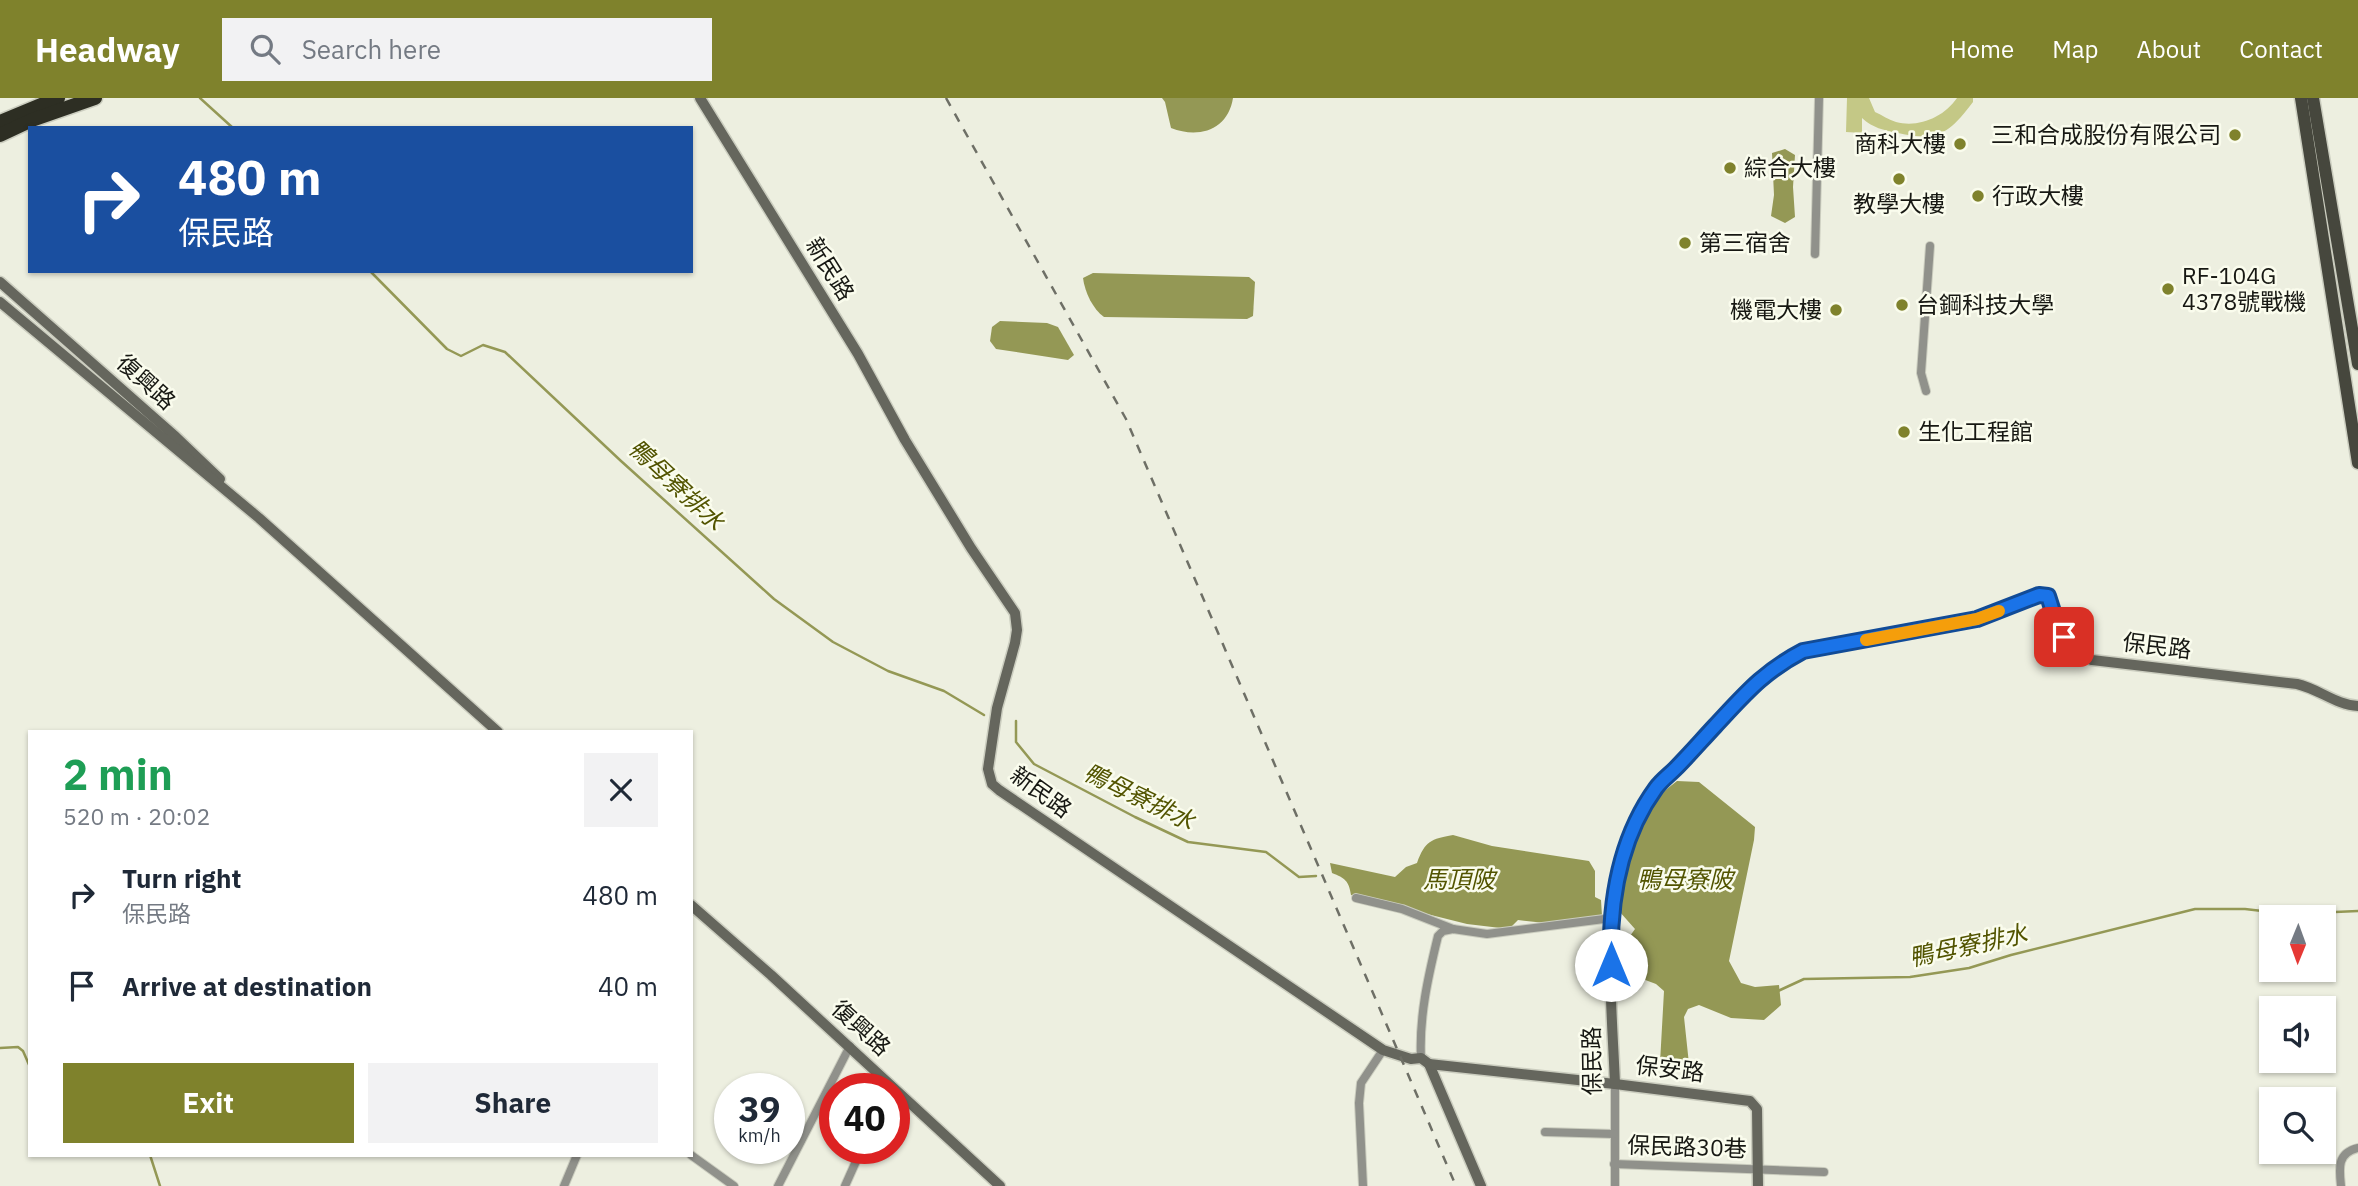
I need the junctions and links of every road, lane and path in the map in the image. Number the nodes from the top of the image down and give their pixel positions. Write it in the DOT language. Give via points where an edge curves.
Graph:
graph roads {
  1 [pos="58,98"];
  2 [pos="95,98"];
  3 [pos="700,98"];
  4 [pos="1819,98"];
  5 [pos="2301,98"];
  6 [pos="2314,98"];
  7 [pos="0,122"];
  8 [pos="0,135"];
  9 [pos="1930,246"];
  10 [pos="1815,254"];
  11 [pos="0,282"];
  12 [pos="0,302"];
  13 [pos="2356,338"];
  14 [pos="2339,344"];
  15 [pos="2358,361"];
  16 [pos="2342,363"];
  17 [pos="1926,391"];
  18 [pos="2358,463"];
  19 [pos="259,519"];
  20 [pos="2358,706"];
  21 [pos="496,730"];
  22 [pos="1356,898"];
  23 [pos="693,907"];
  24 [pos="1612,918"];
  25 [pos="1453,929"];
  26 [pos="850,1046"];
  27 [pos="1383,1050"];
  28 [pos="1425,1061"];
  29 [pos="878,1073"];
  30 [pos="1615,1084"];
  31 [pos="910,1103"];
  32 [pos="1545,1132"];
  33 [pos="1614,1134"];
  34 [pos="2358,1148"];
  35 [pos="693,1156"];
  36 [pos="576,1157"];
  37 [pos="855,1164"];
  38 [pos="1614,1164"];
  39 [pos="1758,1170"];
  40 [pos="1824,1172"];
  41 [pos="564,1186"];
  42 [pos="734,1186"];
  43 [pos="778,1186"];
  44 [pos="845,1186"];
  45 [pos="1000,1186"];
  46 [pos="1363,1186"];
  47 [pos="1481,1186"];
  48 [pos="1615,1186"];
  49 [pos="1758,1186"];
  50 [pos="2341,1186"];
  1 -- 7 [label="highway"];
  2 -- 8 [label="highway"];
  3 -- 27 [label="street, 新民路" via="971,548 1015,613 1015,643 997,709 988,769 992,783"];
  4 -- 10 [label="street"];
  5 -- 14 [label="main road"];
  6 -- 13 [label="main road"];
  9 -- 17 [label="street" via="1921,373"];
  11 -- 19 [label="street, 復興路" via="201,460"];
  12 -- 19 [label="street, 復興路"];
  13 -- 14 [label="street"];
  13 -- 15 [label="main road"];
  14 -- 16 [label="main road"];
  15 -- 16 [label="street"];
  16 -- 18 [label="main road"];
  19 -- 21 [label="street, 復興路"];
  20 -- 24 [label="street, 保民路" via="2347,706 2297,684 2092,660 2073,653 2048,596 2039,595 1977,619 1803,651 1758,680 1658,785 1622,856"];
  22 -- 25 [label="street" via="1402,909"];
  23 -- 26 [label="street, 復興路"];
  24 -- 25 [label="street" via="1488,934"];
  24 -- 30 [label="street, 保民路"];
  25 -- 28 [label="street" via="1438,936 1427,982 1419,1032"];
  26 -- 29 [label="street, 復興路"];
  26 -- 43 [label="street"];
  27 -- 28 [label="street, 新民路"];
  27 -- 46 [label="street" via="1361,1083"];
  28 -- 30 [label="street, 保安路"];
  28 -- 47 [label="street"];
  30 -- 33 [label="street, 保民路"];
  30 -- 39 [label="street, 保安路" via="1750,1101 1758,1109"];
  31 -- 45 [label="street, 復興路"];
  32 -- 33 [label="street"];
  33 -- 38 [label="street, 保民路"];
  34 -- 50 [label="street" via="2343,1155"];
  35 -- 42 [label="street"];
  36 -- 41 [label="street"];
  37 -- 44 [label="street"];
  38 -- 39 [label="street, 保民路30巷"];
  38 -- 48 [label="street, 保民路"];
  39 -- 40 [label="street"];
  39 -- 49 [label="street, 保安路"];
}
